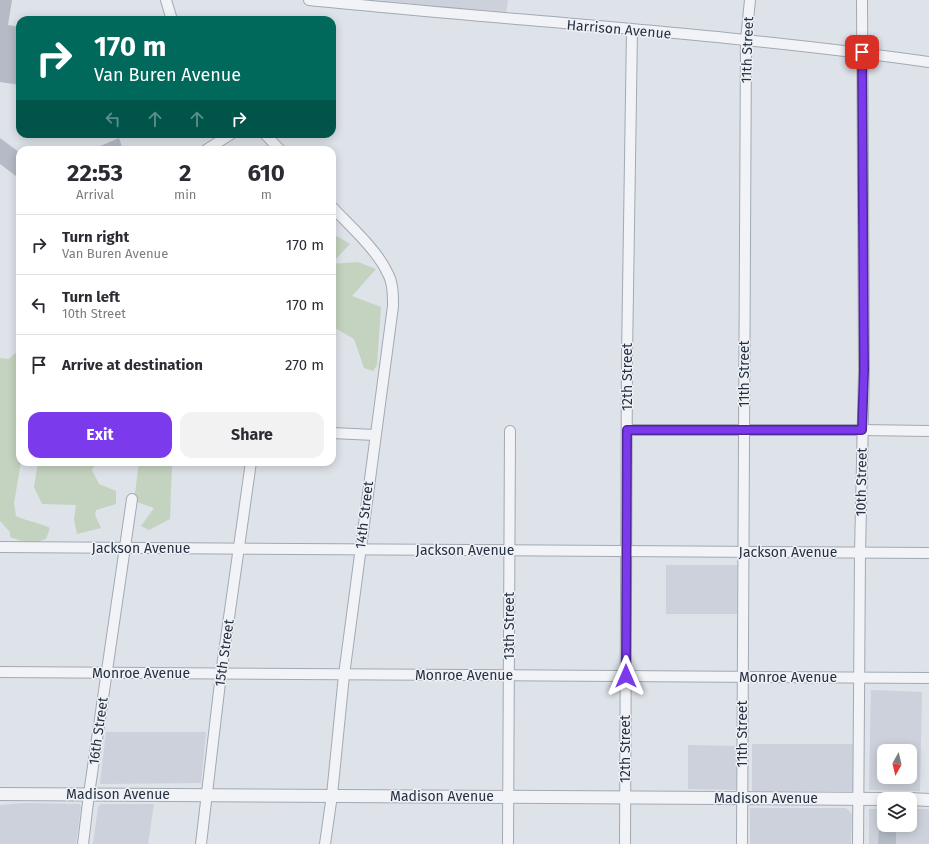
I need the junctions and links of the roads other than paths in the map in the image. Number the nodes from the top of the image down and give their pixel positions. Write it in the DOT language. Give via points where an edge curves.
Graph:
graph roads {
  1 [pos="166,0"];
  2 [pos="310,0"];
  3 [pos="750,0"];
  4 [pos="862,0"];
  5 [pos="171,16"];
  6 [pos="632,30"];
  7 [pos="746,40"];
  8 [pos="862,52"];
  9 [pos="929,62"];
  10 [pos="225,138"];
  11 [pos="269,138"];
  12 [pos="212,146"];
  13 [pos="276,146"];
  14 [pos="336,211"];
  15 [pos="627,430"];
  16 [pos="862,430"];
  17 [pos="510,431"];
  18 [pos="744,431"];
  19 [pos="929,431"];
  20 [pos="336,433"];
  21 [pos="375,435"];
  22 [pos="250,466"];
  23 [pos="132,499"];
  24 [pos="0,547"];
  25 [pos="125,547"];
  26 [pos="239,548"];
  27 [pos="360,549"];
  28 [pos="510,550"];
  29 [pos="626,551"];
  30 [pos="743,552"];
  31 [pos="860,553"];
  32 [pos="929,553"];
  33 [pos="0,672"];
  34 [pos="106,673"];
  35 [pos="221,674"];
  36 [pos="344,675"];
  37 [pos="509,676"];
  38 [pos="626,676"];
  39 [pos="743,677"];
  40 [pos="859,678"];
  41 [pos="929,678"];
  42 [pos="0,794"];
  43 [pos="89,794"];
  44 [pos="207,794"];
  45 [pos="332,795"];
  46 [pos="508,796"];
  47 [pos="625,797"];
  48 [pos="742,798"];
  49 [pos="859,799"];
  50 [pos="877,799"];
  51 [pos="917,799"];
  52 [pos="929,800"];
  53 [pos="83,844"];
  54 [pos="201,844"];
  55 [pos="325,844"];
  56 [pos="508,844"];
  57 [pos="625,844"];
  58 [pos="742,844"];
  59 [pos="858,844"];
  1 -- 5 [label="street"];
  2 -- 6 [label="street, Harrison Avenue"];
  3 -- 7 [label="street, 11th Street"];
  4 -- 8 [label="street, 10th Street"];
  6 -- 7 [label="street, Harrison Avenue"];
  6 -- 15 [label="street, 12th Street"];
  7 -- 8 [label="street, Harrison Avenue"];
  7 -- 18 [label="street, 11th Street"];
  8 -- 9 [label="street, Harrison Avenue"];
  8 -- 16 [label="street, 10th Street"];
  10 -- 12 [label="street"];
  11 -- 13 [label="street"];
  14 -- 21 [label="street, 14th Street" via="378,257 388,272 393,287 393,306"];
  15 -- 18 [label="street"];
  15 -- 29 [label="street, 12th Street"];
  16 -- 18 [label="street"];
  16 -- 19 [label="street"];
  16 -- 31 [label="street, 10th Street"];
  17 -- 28 [label="street, 13th Street"];
  18 -- 30 [label="street, 11th Street"];
  20 -- 21 [label="street"];
  21 -- 27 [label="street, 14th Street"];
  22 -- 26 [label="street, 15th Street"];
  23 -- 25 [label="street, 16th Street"];
  24 -- 25 [label="street, Jackson Avenue"];
  25 -- 26 [label="street, Jackson Avenue"];
  25 -- 34 [label="street, 16th Street"];
  26 -- 27 [label="street, Jackson Avenue"];
  26 -- 35 [label="street, 15th Street"];
  27 -- 28 [label="street, Jackson Avenue"];
  27 -- 36 [label="street, 14th Street"];
  28 -- 29 [label="street, Jackson Avenue"];
  28 -- 37 [label="street, 13th Street"];
  29 -- 30 [label="street, Jackson Avenue"];
  29 -- 38 [label="street, 12th Street"];
  30 -- 31 [label="street, Jackson Avenue"];
  30 -- 39 [label="street, 11th Street"];
  31 -- 32 [label="street, Jackson Avenue"];
  31 -- 40 [label="street, 10th Street"];
  33 -- 34 [label="street, Monroe Avenue"];
  34 -- 35 [label="street, Monroe Avenue"];
  34 -- 43 [label="street, 16th Street"];
  35 -- 36 [label="street, Monroe Avenue"];
  35 -- 44 [label="street, 15th Street"];
  36 -- 37 [label="street, Monroe Avenue"];
  36 -- 45 [label="street, 14th Street"];
  37 -- 38 [label="street, Monroe Avenue"];
  37 -- 46 [label="street, 13th Street"];
  38 -- 39 [label="street, Monroe Avenue"];
  38 -- 47 [label="street, 12th Street"];
  39 -- 40 [label="street, Monroe Avenue"];
  39 -- 48 [label="street, 11th Street"];
  40 -- 41 [label="street, Monroe Avenue"];
  40 -- 49 [label="street, 10th Street"];
  42 -- 43 [label="street, Madison Avenue"];
  43 -- 44 [label="street, Madison Avenue"];
  43 -- 53 [label="street, 16th Street"];
  44 -- 45 [label="street, Madison Avenue"];
  44 -- 54 [label="street, 15th Street"];
  45 -- 46 [label="street, Madison Avenue"];
  45 -- 55 [label="street, 14th Street"];
  46 -- 47 [label="street, Madison Avenue"];
  46 -- 56 [label="street, 13th Street"];
  47 -- 48 [label="street, Madison Avenue"];
  47 -- 57 [label="street, 12th Street"];
  48 -- 49 [label="street, Madison Avenue"];
  48 -- 58 [label="street, 11th Street"];
  49 -- 50 [label="street, Madison Avenue"];
  49 -- 59 [label="street, 10th Street"];
  51 -- 52 [label="street"];
}
